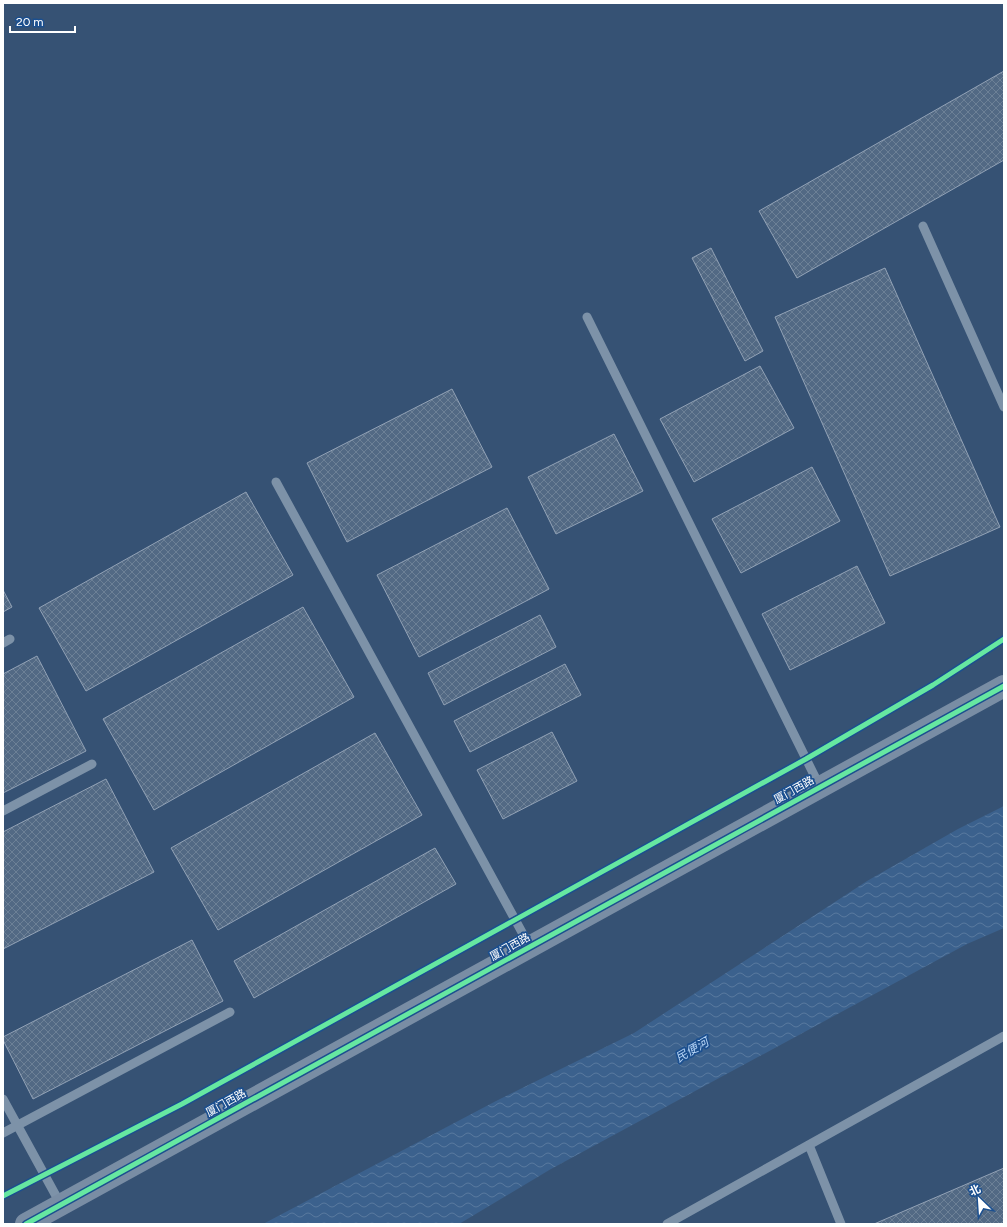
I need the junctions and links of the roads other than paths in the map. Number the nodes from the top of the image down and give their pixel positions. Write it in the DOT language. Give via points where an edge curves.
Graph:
graph roads {
  1 [pos="923,226"];
  2 [pos="587,316"];
  3 [pos="1004,407"];
  4 [pos="276,482"];
  5 [pos="1004,686"];
  6 [pos="92,764"];
  7 [pos="820,787"];
  8 [pos="3,811"];
  9 [pos="530,947"];
  10 [pos="230,1012"];
  11 [pos="1004,1036"];
  12 [pos="3,1099"];
  13 [pos="17,1125"];
  14 [pos="3,1133"];
  15 [pos="809,1145"];
  16 [pos="61,1205"];
  17 [pos="26,1224"];
  18 [pos="667,1224"];
  19 [pos="842,1224"];
  1 -- 3 [label="lane"];
  2 -- 7 [label="lane"];
  4 -- 9 [label="lane"];
  5 -- 7 [label="street, 厦门西路"];
  6 -- 8 [label="lane"];
  7 -- 9 [label="street, 厦门西路"];
  9 -- 16 [label="street, 厦门西路"];
  10 -- 13 [label="lane"];
  11 -- 15 [label="lane"];
  12 -- 13 [label="lane"];
  13 -- 14 [label="lane"];
  13 -- 16 [label="lane"];
  15 -- 18 [label="lane"];
  15 -- 19 [label="lane"];
  16 -- 17 [label="street, 厦门西路"];
}
